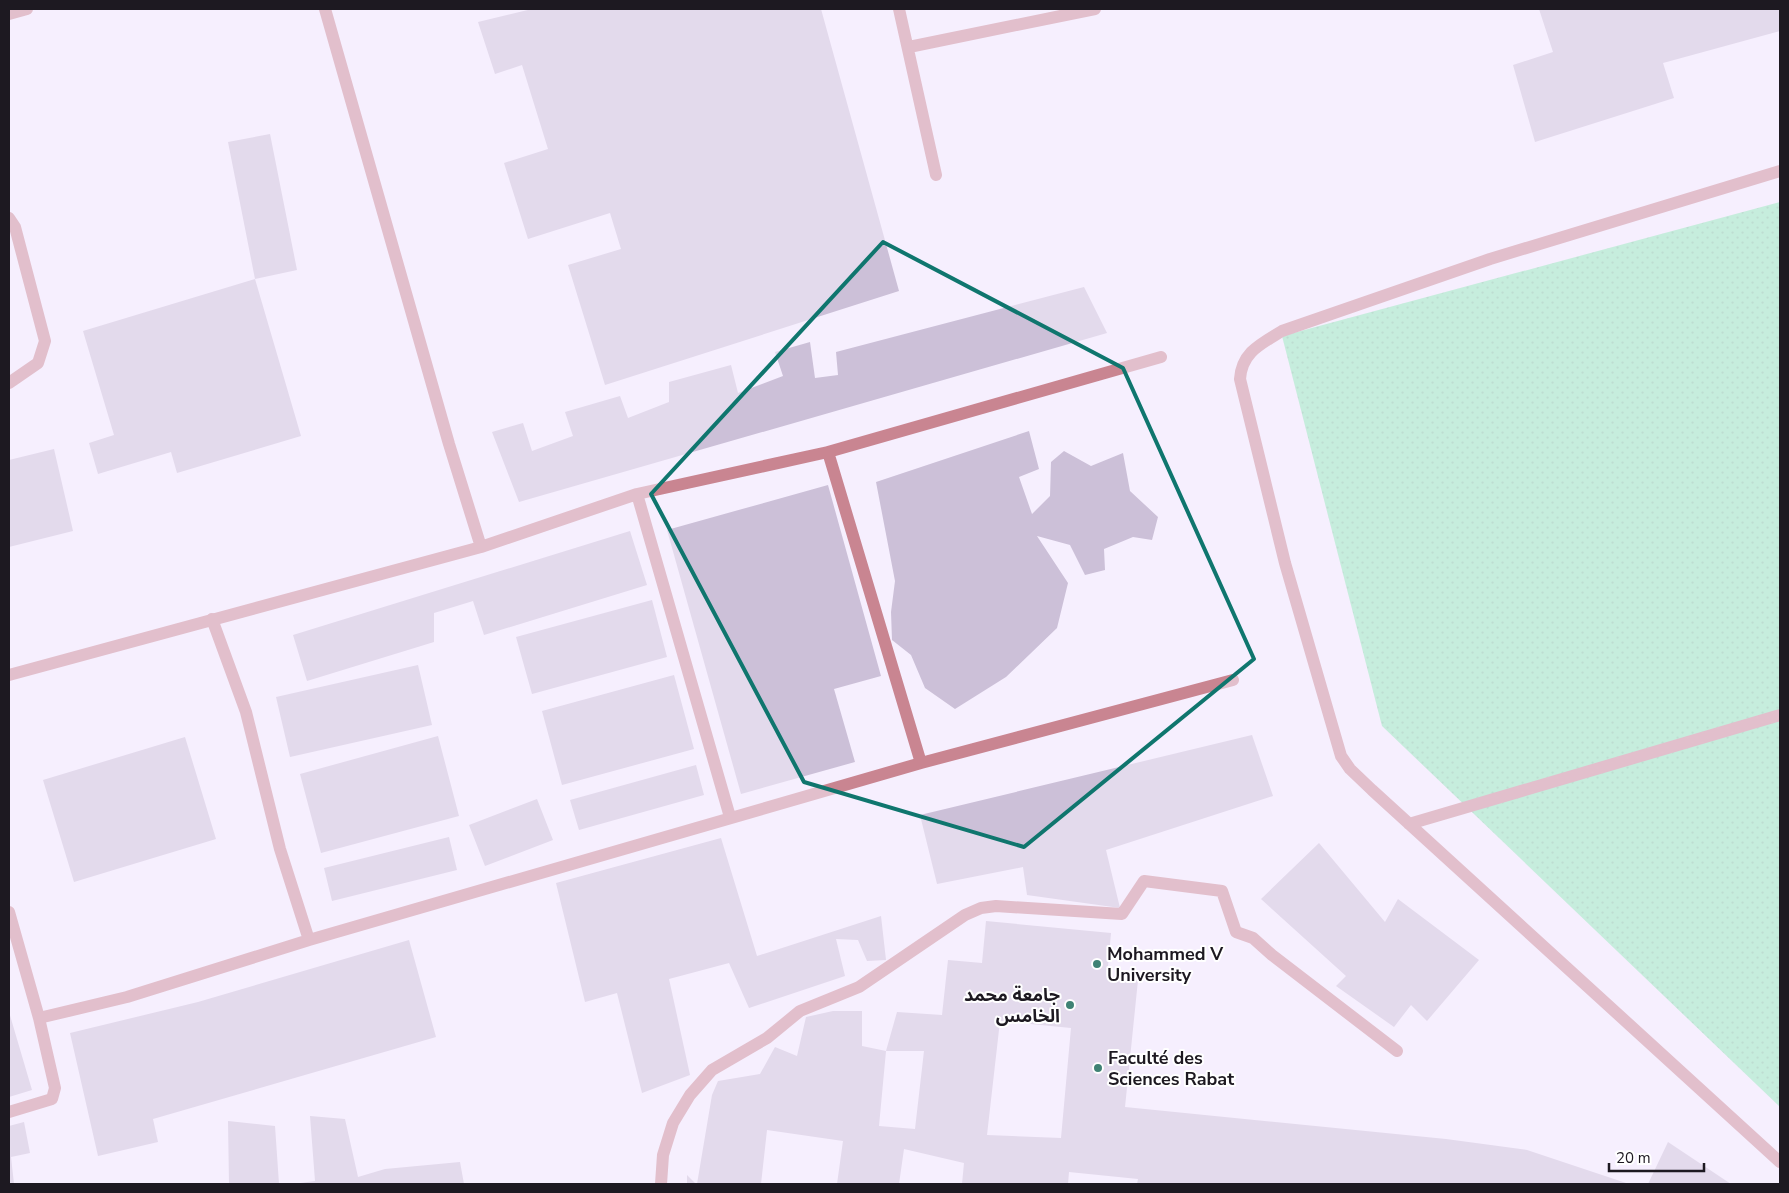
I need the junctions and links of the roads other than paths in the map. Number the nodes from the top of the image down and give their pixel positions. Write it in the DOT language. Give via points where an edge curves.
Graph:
graph roads {
  1 [pos="27,9"];
  2 [pos="325,9"];
  3 [pos="900,9"];
  4 [pos="1095,9"];
  5 [pos="9,14"];
  6 [pos="909,47"];
  7 [pos="1780,171"];
  8 [pos="936,175"];
  9 [pos="9,218"];
  10 [pos="1161,357"];
  11 [pos="9,384"];
  12 [pos="828,452"];
  13 [pos="637,494"];
  14 [pos="481,547"];
  15 [pos="212,619"];
  16 [pos="9,675"];
  17 [pos="1233,680"];
  18 [pos="1780,715"];
  19 [pos="921,763"];
  20 [pos="730,817"];
  21 [pos="1409,824"];
  22 [pos="9,912"];
  23 [pos="309,940"];
  24 [pos="39,1018"];
  25 [pos="1397,1051"];
  26 [pos="9,1112"];
  27 [pos="1780,1162"];
  28 [pos="661,1184"];
  1 -- 5 [label="street"];
  2 -- 14 [label="street"];
  3 -- 6 [label="street"];
  4 -- 6 [label="street"];
  6 -- 8 [label="street"];
  7 -- 21 [label="street" via="1490,259 1282,331 1251,350 1246,358 1240,379 1243,396 1284,563 1341,756 1350,769"];
  9 -- 11 [label="street" via="15,227 45,341 38,363"];
  10 -- 12 [label="street"];
  12 -- 13 [label="street"];
  12 -- 19 [label="street"];
  13 -- 14 [label="street"];
  13 -- 20 [label="street"];
  14 -- 15 [label="street"];
  15 -- 16 [label="street"];
  15 -- 23 [label="street" via="246,712 280,849"];
  17 -- 19 [label="street"];
  18 -- 21 [label="street"];
  19 -- 20 [label="street"];
  20 -- 23 [label="street"];
  21 -- 27 [label="street"];
  22 -- 24 [label="street"];
  23 -- 24 [label="street" via="126,997"];
  24 -- 26 [label="street" via="55,1088 52,1099"];
  25 -- 28 [label="street" via="1253,938 1236,932 1222,891 1144,881 1122,914 996,906 981,908 965,915 859,987 800,1011 767,1038 712,1070 690,1095 673,1123 663,1154"];
}
